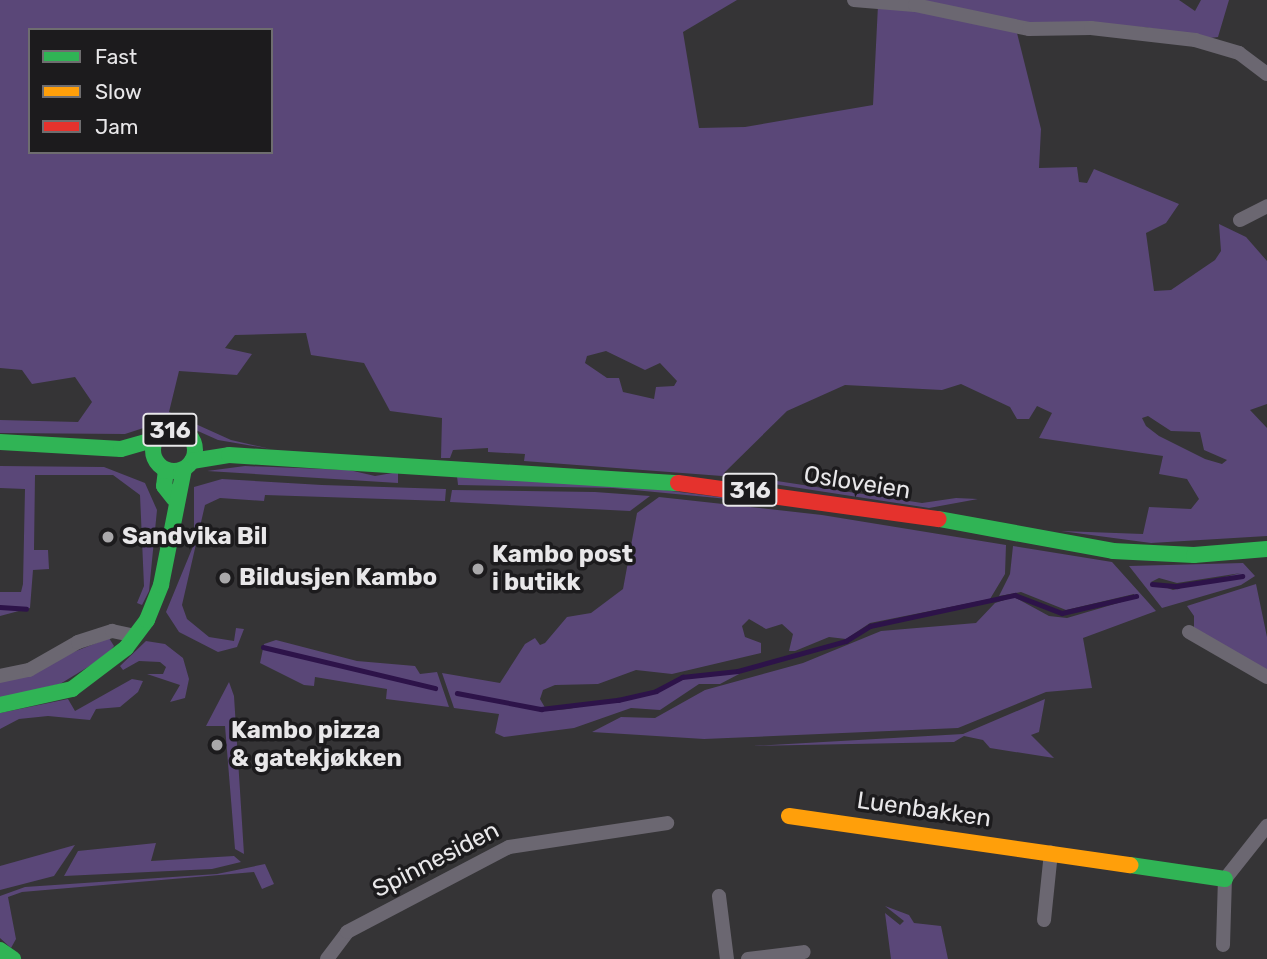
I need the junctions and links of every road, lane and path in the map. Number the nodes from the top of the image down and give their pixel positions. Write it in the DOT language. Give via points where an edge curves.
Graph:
graph roads {
  1 [pos="854,0"];
  2 [pos="1267,74"];
  3 [pos="1267,206"];
  4 [pos="1240,220"];
  5 [pos="156,439"];
  6 [pos="0,442"];
  7 [pos="194,443"];
  8 [pos="121,449"];
  9 [pos="229,455"];
  10 [pos="160,465"];
  11 [pos="188,465"];
  12 [pos="174,499"];
  13 [pos="1266,553"];
  14 [pos="1189,632"];
  15 [pos="135,636"];
  16 [pos="0,676"];
  17 [pos="1267,677"];
  18 [pos="0,705"];
  19 [pos="789,816"];
  20 [pos="667,823"];
  21 [pos="1267,826"];
  22 [pos="1051,852"];
  23 [pos="1225,878"];
  24 [pos="719,896"];
  25 [pos="1044,920"];
  26 [pos="1223,945"];
  27 [pos="0,950"];
  28 [pos="804,952"];
  29 [pos="13,959"];
  30 [pos="327,959"];
  31 [pos="727,959"];
  32 [pos="748,959"];
  1 -- 2 [label="street" via="915,5 1029,29 1091,28 1195,40 1239,53"];
  3 -- 4 [label="street"];
  5 -- 7 [label="main road, 316" via="176,429"];
  5 -- 8 [label="main road, 316"];
  5 -- 10 [label="main road, 316"];
  6 -- 8 [label="main road, 316"];
  7 -- 9 [label="main road, Osloveien / 316"];
  7 -- 11 [label="main road, 316"];
  8 -- 10 [label="main road, 316" via="128,456"];
  9 -- 11 [label="main road, Osloveien / 316"];
  9 -- 13 [label="main road, Osloveien / 316" via="708,484 1113,551"];
  10 -- 11 [label="main road, 316"];
  10 -- 12 [label="main road" via="164,486"];
  11 -- 12 [label="main road"];
  12 -- 15 [label="main road" via="162,585"];
  14 -- 17 [label="street"];
  15 -- 16 [label="street" via="112,631 78,642 29,670"];
  15 -- 18 [label="main road" via="109,664 72,689"];
  19 -- 22 [label="main road, Luenbakken"];
  20 -- 30 [label="street, Spinnesiden" via="509,847 347,932"];
  21 -- 23 [label="street"];
  22 -- 23 [label="main road, Luenbakken"];
  22 -- 25 [label="street"];
  23 -- 26 [label="street"];
  24 -- 31 [label="street"];
  27 -- 29 [label="main road"];
  28 -- 32 [label="street"];
}
